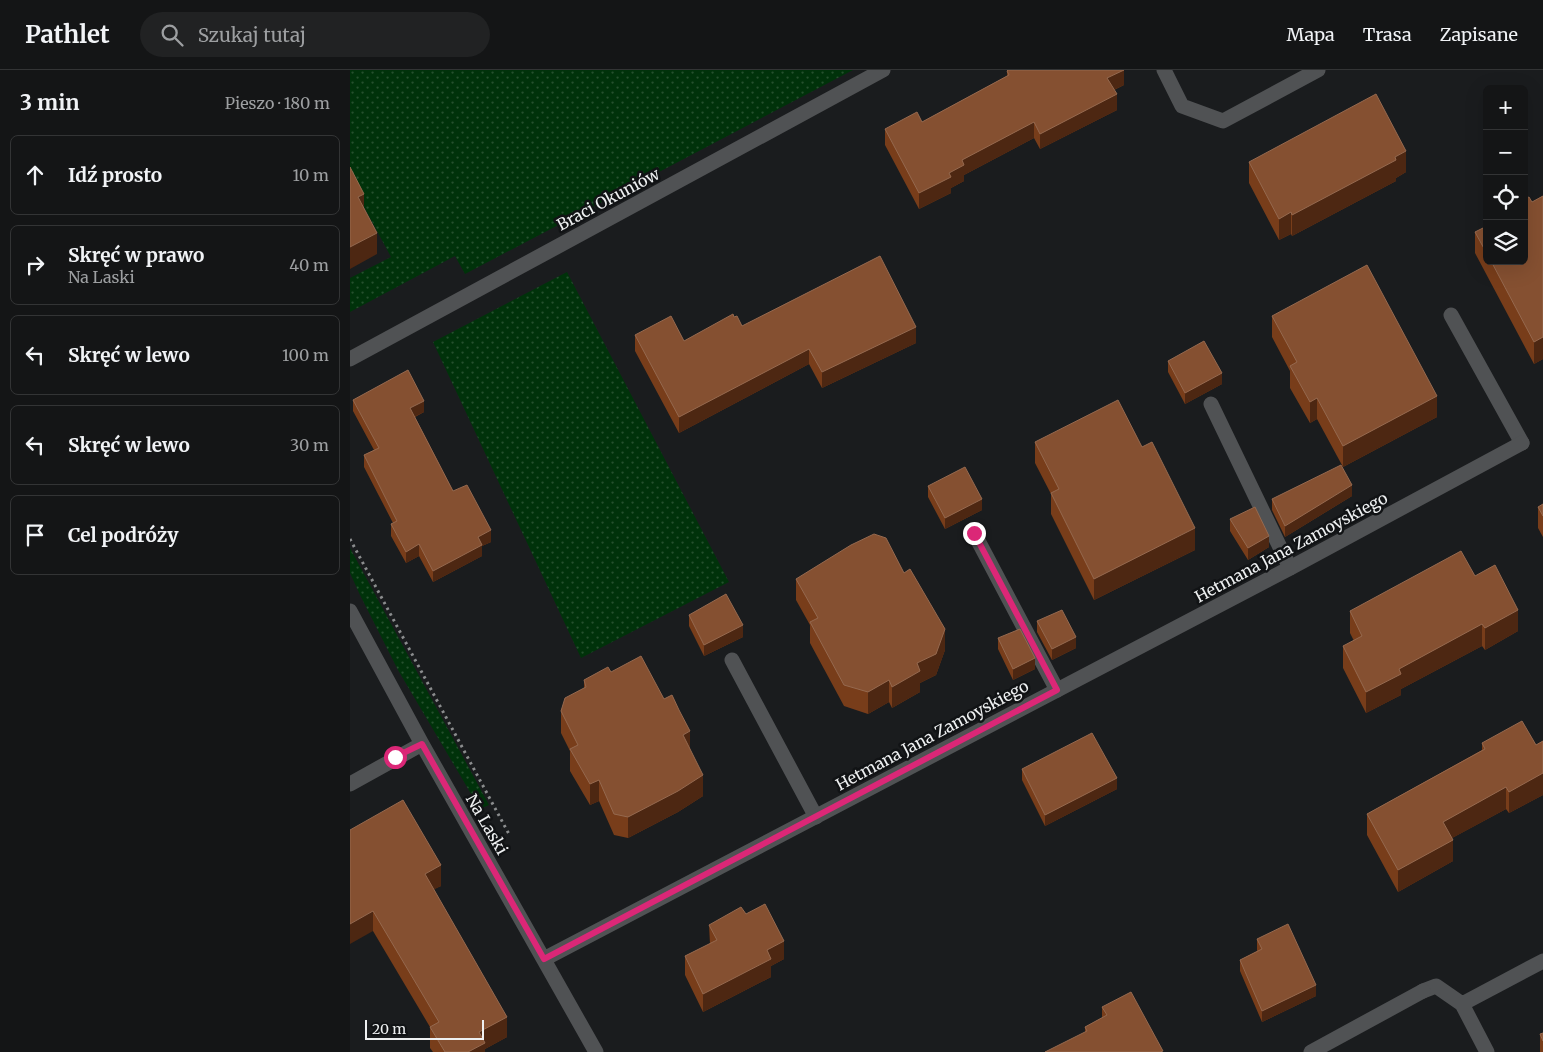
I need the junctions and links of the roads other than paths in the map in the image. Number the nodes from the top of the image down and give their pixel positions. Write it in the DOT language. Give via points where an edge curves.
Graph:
graph roads {
  1 [pos="883,70"];
  2 [pos="1164,70"];
  3 [pos="1318,70"];
  4 [pos="1451,314"];
  5 [pos="350,359"];
  6 [pos="1211,404"];
  7 [pos="974,533"];
  8 [pos="1290,568"];
  9 [pos="350,611"];
  10 [pos="732,660"];
  11 [pos="1057,690"];
  12 [pos="422,744"];
  13 [pos="350,784"];
  14 [pos="816,816"];
  15 [pos="544,959"];
  16 [pos="1543,961"];
  17 [pos="1462,1004"];
  18 [pos="596,1052"];
  19 [pos="1311,1052"];
  20 [pos="1488,1052"];
  1 -- 5 [label="street, Braci Okuniów"];
  2 -- 3 [label="street" via="1182,106 1223,121"];
  4 -- 8 [label="street, Hetmana Jana Zamoyskiego" via="1522,443"];
  6 -- 8 [label="street"];
  7 -- 11 [label="street"];
  8 -- 11 [label="street, Hetmana Jana Zamoyskiego"];
  9 -- 12 [label="street, Na Laski"];
  10 -- 14 [label="street"];
  11 -- 14 [label="street, Hetmana Jana Zamoyskiego"];
  12 -- 13 [label="street"];
  12 -- 15 [label="street, Na Laski"];
  14 -- 15 [label="street, Hetmana Jana Zamoyskiego"];
  15 -- 18 [label="street, Na Laski"];
  16 -- 17 [label="street"];
  17 -- 19 [label="street" via="1436,986"];
  17 -- 20 [label="street"];
}
